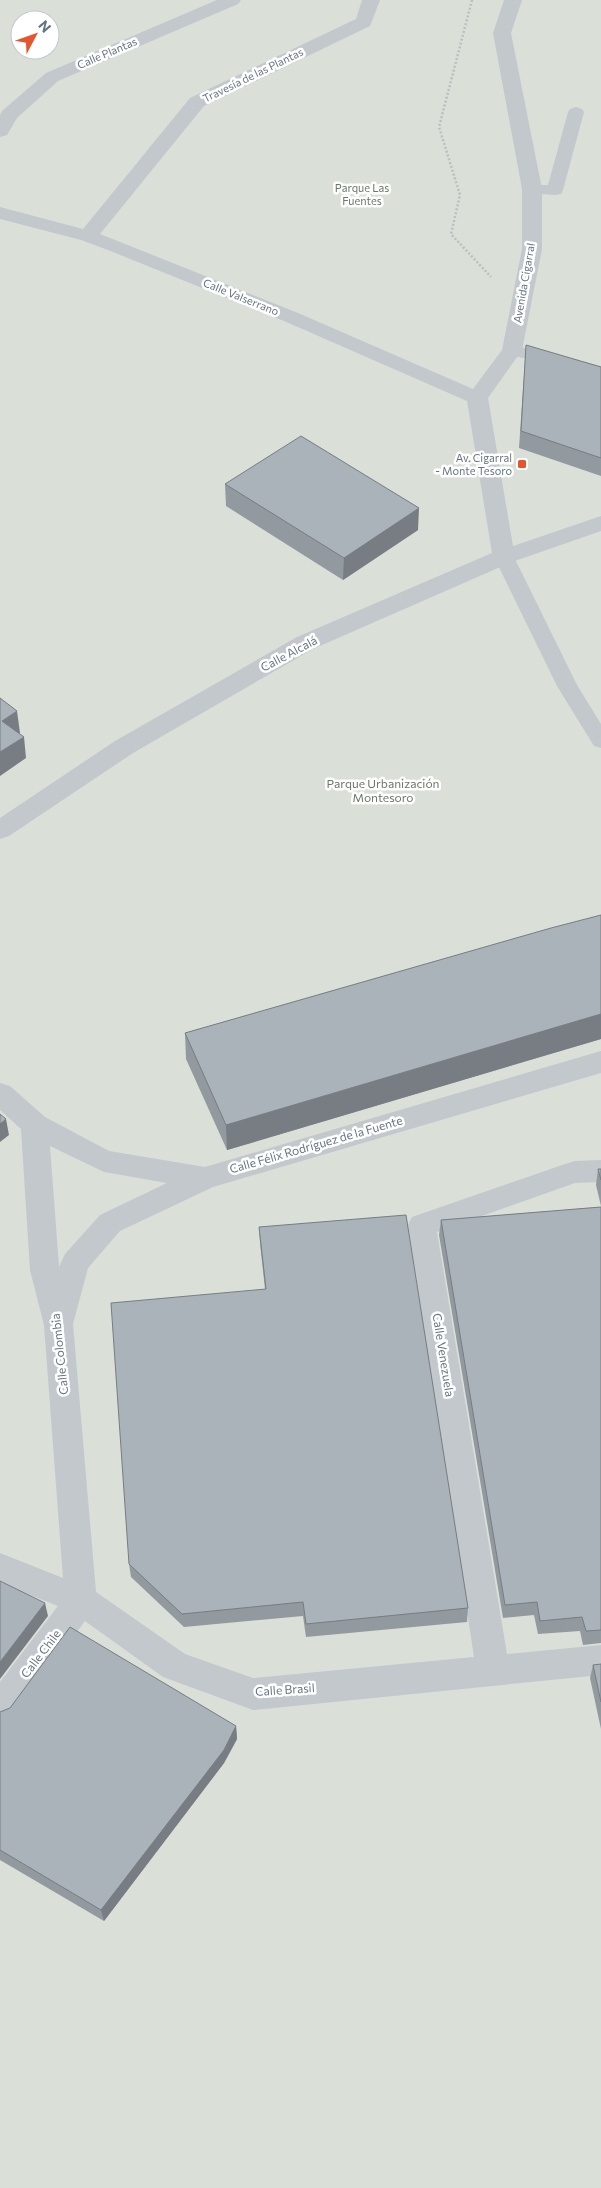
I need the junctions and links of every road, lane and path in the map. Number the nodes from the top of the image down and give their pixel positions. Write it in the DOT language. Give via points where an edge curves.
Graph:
graph roads {
  1 [pos="232,0"];
  2 [pos="371,0"];
  3 [pos="472,0"];
  4 [pos="513,0"];
  5 [pos="576,112"];
  6 [pos="0,131"];
  7 [pos="532,189"];
  8 [pos="0,213"];
  9 [pos="88,236"];
  10 [pos="493,279"];
  11 [pos="512,350"];
  12 [pos="601,371"];
  13 [pos="477,398"];
  14 [pos="601,523"];
  15 [pos="504,557"];
  16 [pos="601,741"];
  17 [pos="0,830"];
  18 [pos="601,1062"];
  19 [pos="0,1094"];
  20 [pos="35,1125"];
  21 [pos="601,1171"];
  22 [pos="205,1178"];
  23 [pos="59,1325"];
  24 [pos="0,1568"];
  25 [pos="82,1600"];
  26 [pos="601,1660"];
  27 [pos="492,1671"];
  28 [pos="0,1709"];
  1 -- 6 [label="street, Calle Plantas" via="52,77 9,115"];
  2 -- 9 [label="street, Travesía de las Plantas" via="364,22 197,102"];
  3 -- 10 [label="path" via="439,128 460,195 450,234"];
  4 -- 7 [label="street, Avenida Cigarral" via="502,33"];
  5 -- 7 [label="lane" via="555,190"];
  7 -- 11 [label="street, Avenida Cigarral" via="532,248"];
  8 -- 9 [label="street, Calle Valserrano"];
  9 -- 13 [label="street, Calle Valserrano" via="291,317"];
  11 -- 12 [label="lane"];
  11 -- 13 [label="street, Avenida Cigarral"];
  13 -- 15 [label="street"];
  14 -- 15 [label="street, Calle Alcalá"];
  15 -- 16 [label="lane" via="567,686"];
  15 -- 17 [label="street, Calle Alcalá" via="306,643 124,747"];
  18 -- 22 [label="street, Calle Félix Rodríguez de la Fuente"];
  19 -- 20 [label="street"];
  20 -- 22 [label="street, Calle Félix Rodríguez de la Fuente" via="104,1161"];
  20 -- 23 [label="street, Calle Colombia" via="45,1270"];
  21 -- 27 [label="street, Calle Venezuela" via="575,1172 422,1225"];
  22 -- 23 [label="street" via="110,1223 75,1263"];
  23 -- 25 [label="street, Calle Colombia"];
  24 -- 25 [label="street, Calle Brasil"];
  25 -- 27 [label="street, Calle Brasil" via="175,1666 253,1694"];
  25 -- 28 [label="street, Calle Chile"];
  26 -- 27 [label="street, Calle Brasil"];
}
